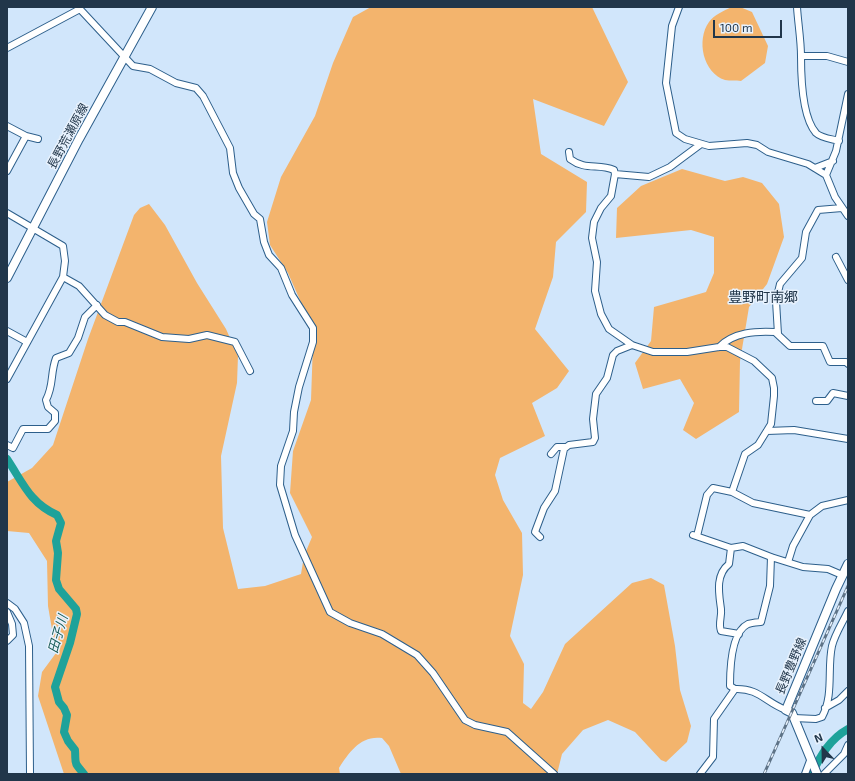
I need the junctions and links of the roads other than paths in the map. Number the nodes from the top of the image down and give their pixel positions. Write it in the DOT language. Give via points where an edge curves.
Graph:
graph roads {
  1 [pos="152,7"];
  2 [pos="679,7"];
  3 [pos="797,7"];
  4 [pos="79,8"];
  5 [pos="7,48"];
  6 [pos="125,56"];
  7 [pos="801,56"];
  8 [pos="848,62"];
  9 [pos="848,94"];
  10 [pos="7,126"];
  11 [pos="26,136"];
  12 [pos="38,140"];
  13 [pos="839,141"];
  14 [pos="701,144"];
  15 [pos="568,152"];
  16 [pos="833,161"];
  17 [pos="815,168"];
  18 [pos="7,171"];
  19 [pos="615,174"];
  20 [pos="826,176"];
  21 [pos="842,208"];
  22 [pos="7,213"];
  23 [pos="848,216"];
  24 [pos="34,228"];
  25 [pos="836,258"];
  26 [pos="63,277"];
  27 [pos="7,278"];
  28 [pos="848,280"];
  29 [pos="97,306"];
  30 [pos="7,330"];
  31 [pos="778,334"];
  32 [pos="27,342"];
  33 [pos="632,345"];
  34 [pos="719,347"];
  35 [pos="848,364"];
  36 [pos="250,371"];
  37 [pos="7,379"];
  38 [pos="848,396"];
  39 [pos="816,401"];
  40 [pos="767,431"];
  41 [pos="848,439"];
  42 [pos="7,445"];
  43 [pos="566,447"];
  44 [pos="551,454"];
  45 [pos="732,492"];
  46 [pos="848,500"];
  47 [pos="810,515"];
  48 [pos="540,537"];
  49 [pos="731,548"];
  50 [pos="771,558"];
  51 [pos="788,562"];
  52 [pos="848,564"];
  53 [pos="842,575"];
  54 [pos="7,604"];
  55 [pos="848,611"];
  56 [pos="7,612"];
  57 [pos="739,634"];
  58 [pos="7,641"];
  59 [pos="735,689"];
  60 [pos="848,691"];
  61 [pos="826,708"];
  62 [pos="786,710"];
  63 [pos="794,718"];
  64 [pos="848,745"];
  65 [pos="811,759"];
  66 [pos="816,772"];
  67 [pos="30,774"];
  68 [pos="554,774"];
  69 [pos="700,774"];
  70 [pos="805,774"];
  71 [pos="824,774"];
  1 -- 6 [label="main road, 長野荒瀬原線"];
  2 -- 14 [label="street" via="672,26 666,83 676,133"];
  3 -- 7 [label="street"];
  4 -- 5 [label="street"];
  4 -- 6 [label="street"];
  6 -- 24 [label="main road, 長野荒瀬原線"];
  6 -- 68 [label="street" via="133,66 196,88 203,96 230,148 233,173 239,188 254,214 260,219 269,255 281,268 292,296 313,328 313,342 299,387 293,431 282,466 280,485 295,535 330,612 350,623 382,634 417,655 433,673 465,720 475,725 507,732"];
  7 -- 8 [label="street" via="827,56"];
  7 -- 13 [label="street" via="801,84 815,132 822,137"];
  9 -- 13 [label="street"];
  10 -- 11 [label="street"];
  11 -- 12 [label="street"];
  11 -- 18 [label="street"];
  13 -- 16 [label="street"];
  14 -- 17 [label="street" via="714,146 747,143 768,152 801,160"];
  14 -- 19 [label="street" via="670,167 649,177"];
  15 -- 19 [label="street" via="570,159 575,163 585,167 610,168"];
  16 -- 17 [label="street"];
  16 -- 20 [label="street"];
  17 -- 20 [label="street"];
  19 -- 33 [label="street" via="611,196 594,222 592,238 597,270 594,283 605,322 610,329"];
  20 -- 21 [label="street" via="830,189"];
  21 -- 23 [label="street"];
  21 -- 31 [label="street" via="818,210 806,232 802,258 780,284 776,301"];
  22 -- 24 [label="street"];
  24 -- 26 [label="street" via="63,246"];
  24 -- 27 [label="main road, 長野荒瀬原線"];
  25 -- 28 [label="street"];
  26 -- 29 [label="street" via="79,286"];
  26 -- 32 [label="street"];
  29 -- 36 [label="street" via="105,315 118,322 125,322 162,337 189,339 207,335 235,342"];
  29 -- 42 [label="street" via="85,317 78,338 69,353 56,358 52,389 46,400 55,413 55,421 48,429 23,429 13,448"];
  30 -- 32 [label="street"];
  31 -- 34 [label="street" via="755,331 728,340"];
  31 -- 35 [label="street" via="790,346 823,346 830,362"];
  32 -- 37 [label="street"];
  33 -- 34 [label="street" via="664,353"];
  33 -- 43 [label="street" via="613,355 607,378 596,394 593,442"];
  34 -- 40 [label="street" via="726,347 748,357 772,378 774,396 771,424"];
  38 -- 39 [label="street" via="834,393 827,401"];
  40 -- 41 [label="street" via="794,430"];
  40 -- 45 [label="street" via="758,445 745,454"];
  43 -- 44 [label="street" via="557,447"];
  43 -- 48 [label="street" via="555,491 544,508 535,532"];
  45 -- 47 [label="street" via="753,503"];
  45 -- 49 [label="street" via="713,488 707,495 695,535"];
  46 -- 47 [label="street" via="822,506"];
  47 -- 51 [label="street" via="793,546"];
  49 -- 50 [label="street" via="743,546"];
  49 -- 57 [label="street" via="729,564 720,577 719,626 721,631"];
  50 -- 51 [label="street"];
  50 -- 57 [label="street" via="770,586 761,622 747,624"];
  51 -- 53 [label="street" via="803,567 828,569"];
  52 -- 53 [label="main road, 長野豊野線"];
  53 -- 62 [label="main road, 長野豊野線"];
  54 -- 67 [label="street" via="15,609 24,623 29,646"];
  55 -- 61 [label="street" via="832,646"];
  56 -- 58 [label="street" via="13,635"];
  57 -- 59 [label="street" via="730,662 730,686"];
  59 -- 62 [label="street" via="747,689"];
  59 -- 69 [label="street" via="716,714 713,757"];
  60 -- 61 [label="street"];
  61 -- 63 [label="street" via="822,717 816,719"];
  62 -- 63 [label="main road, 長野豊野線" via="792,713"];
  63 -- 65 [label="main road, 長野豊野線"];
  64 -- 71 [label="street" via="844,754"];
  65 -- 66 [label="main road, 長野豊野線"];
  65 -- 70 [label="street"];
}
